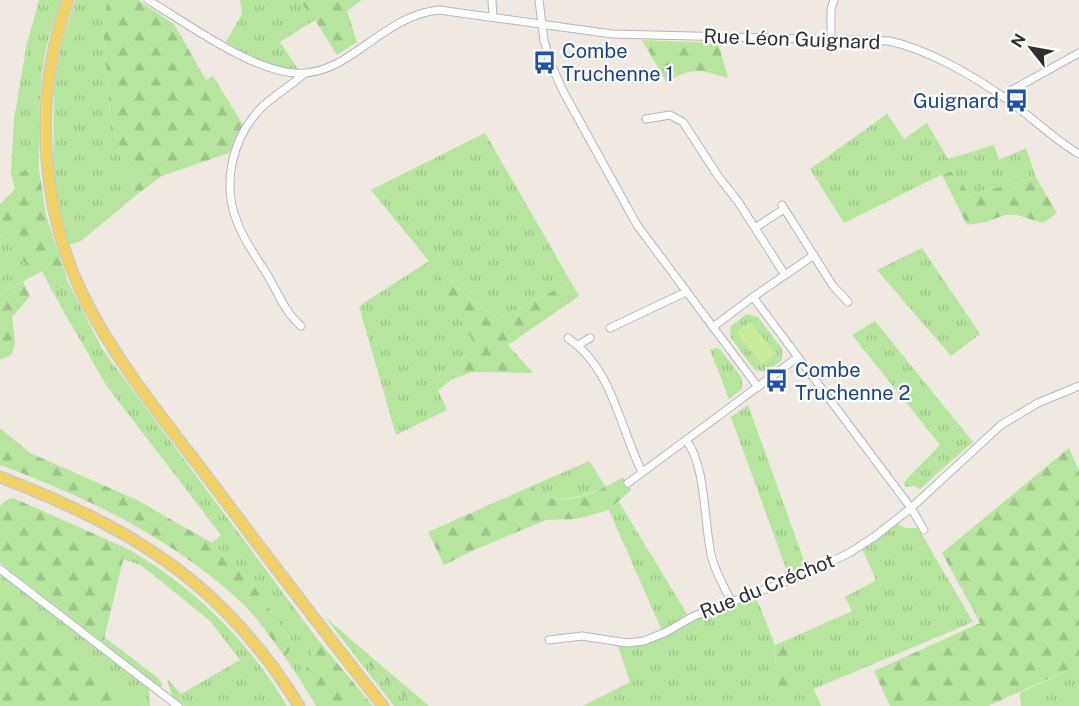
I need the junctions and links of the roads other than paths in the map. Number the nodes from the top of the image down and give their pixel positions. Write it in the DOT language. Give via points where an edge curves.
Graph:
graph roads {
  1 [pos="68,0"];
  2 [pos="148,0"];
  3 [pos="492,0"];
  4 [pos="540,0"];
  5 [pos="833,0"];
  6 [pos="494,17"];
  7 [pos="542,25"];
  8 [pos="831,38"];
  9 [pos="1079,53"];
  10 [pos="305,73"];
  11 [pos="1005,98"];
  12 [pos="646,119"];
  13 [pos="1079,154"];
  14 [pos="756,228"];
  15 [pos="814,255"];
  16 [pos="785,275"];
  17 [pos="686,292"];
  18 [pos="753,297"];
  19 [pos="848,302"];
  20 [pos="301,326"];
  21 [pos="713,327"];
  22 [pos="610,328"];
  23 [pos="568,338"];
  24 [pos="590,338"];
  25 [pos="578,345"];
  26 [pos="798,357"];
  27 [pos="1079,386"];
  28 [pos="758,387"];
  29 [pos="686,440"];
  30 [pos="642,472"];
  31 [pos="0,477"];
  32 [pos="628,483"];
  33 [pos="911,508"];
  34 [pos="924,530"];
  35 [pos="0,569"];
  36 [pos="731,601"];
  37 [pos="549,640"];
  38 [pos="178,706"];
  39 [pos="298,706"];
  40 [pos="383,706"];
  1 -- 40 [label="main road" via="50,73 46,138 54,207 77,283 141,387"];
  2 -- 10 [label="street, Rue Léon Guignard" via="260,65"];
  3 -- 6 [label="street"];
  4 -- 7 [label="street"];
  5 -- 8 [label="street"];
  6 -- 7 [label="street, Rue Léon Guignard"];
  6 -- 10 [label="street, Rue Léon Guignard" via="439,10 424,12 397,24 348,57"];
  7 -- 8 [label="street, Rue Léon Guignard" via="612,34"];
  7 -- 17 [label="street" via="550,62 568,101 637,225"];
  8 -- 11 [label="street, Rue Léon Guignard" via="878,40 910,47"];
  9 -- 11 [label="street" via="1012,90"];
  10 -- 20 [label="street" via="253,117 237,146 230,177 233,208 245,238 288,312"];
  11 -- 13 [label="street, Rue Léon Guignard"];
  12 -- 14 [label="street" via="670,116 683,122"];
  14 -- 15 [label="street" via="783,207"];
  14 -- 16 [label="street"];
  15 -- 16 [label="street"];
  15 -- 19 [label="street"];
  16 -- 18 [label="street"];
  17 -- 21 [label="street"];
  17 -- 22 [label="street"];
  18 -- 21 [label="street"];
  18 -- 26 [label="street"];
  21 -- 28 [label="street"];
  23 -- 25 [label="street"];
  24 -- 25 [label="street"];
  25 -- 30 [label="street" via="608,386"];
  26 -- 28 [label="street"];
  26 -- 33 [label="street"];
  27 -- 33 [label="street, Rue du Créchot" via="1001,424"];
  28 -- 29 [label="street"];
  29 -- 30 [label="street"];
  29 -- 36 [label="street" via="693,452 702,490 711,555"];
  30 -- 32 [label="street"];
  31 -- 39 [label="main road" via="57,499 117,529 184,573 256,645"];
  33 -- 34 [label="street"];
  33 -- 36 [label="street, Rue du Créchot" via="849,553 806,574"];
  35 -- 38 [label="street"];
  36 -- 37 [label="street, Rue du Créchot" via="644,641 627,643 582,636"];
}
